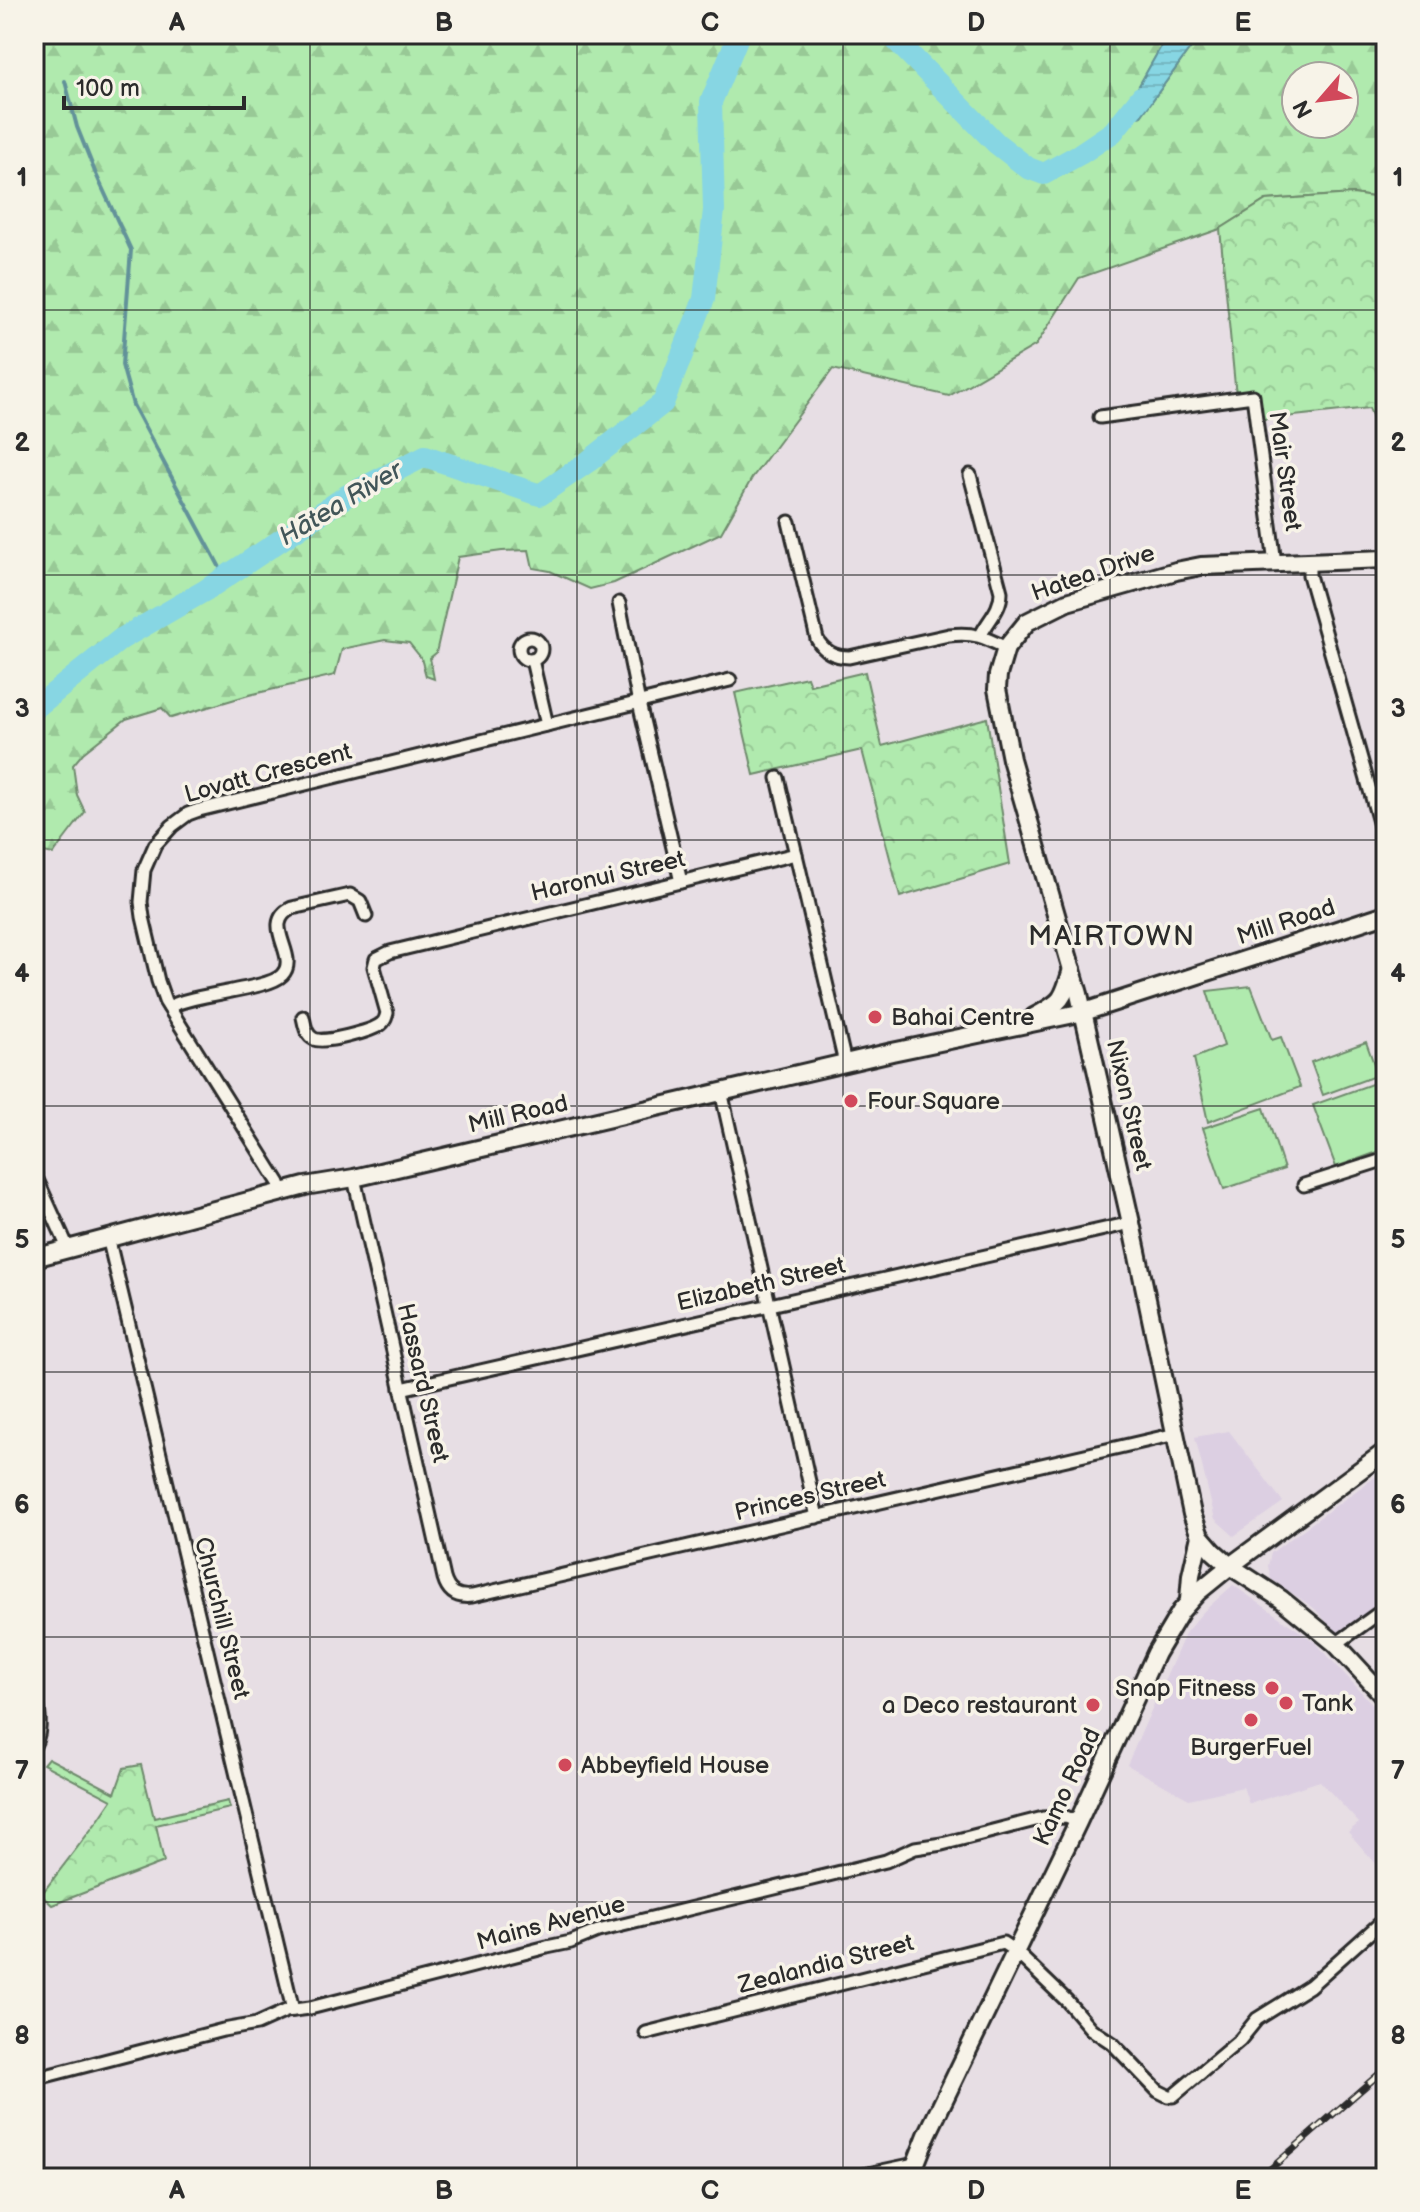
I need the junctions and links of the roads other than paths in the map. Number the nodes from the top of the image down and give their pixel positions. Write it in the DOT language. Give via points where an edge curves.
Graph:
graph roads {
  1 [pos="1100,417"];
  2 [pos="970,475"];
  3 [pos="789,522"];
  4 [pos="1386,559"];
  5 [pos="1309,562"];
  6 [pos="1275,563"];
  7 [pos="619,603"];
  8 [pos="981,635"];
  9 [pos="1006,648"];
  10 [pos="532,660"];
  11 [pos="730,680"];
  12 [pos="639,703"];
  13 [pos="547,725"];
  14 [pos="778,778"];
  15 [pos="1386,847"];
  16 [pos="796,854"];
  17 [pos="681,882"];
  18 [pos="1386,914"];
  19 [pos="366,916"];
  20 [pos="1072,968"];
  21 [pos="169,1007"];
  22 [pos="1084,1012"];
  23 [pos="303,1017"];
  24 [pos="1015,1027"];
  25 [pos="845,1063"];
  26 [pos="721,1091"];
  27 [pos="1386,1159"];
  28 [pos="34,1173"];
  29 [pos="354,1178"];
  30 [pos="1304,1185"];
  31 [pos="282,1192"];
  32 [pos="1131,1223"];
  33 [pos="108,1237"];
  34 [pos="68,1248"];
  35 [pos="34,1258"];
  36 [pos="770,1305"];
  37 [pos="401,1389"];
  38 [pos="1176,1434"];
  39 [pos="1386,1451"];
  40 [pos="817,1517"];
  41 [pos="1200,1536"];
  42 [pos="1230,1566"];
  43 [pos="454,1594"];
  44 [pos="1189,1600"];
  45 [pos="1386,1608"];
  46 [pos="1336,1644"];
  47 [pos="34,1691"];
  48 [pos="1386,1698"];
  49 [pos="34,1746"];
  50 [pos="1078,1822"];
  51 [pos="1386,1918"];
  52 [pos="1015,1951"];
  53 [pos="293,2010"];
  54 [pos="646,2033"];
  55 [pos="34,2079"];
  56 [pos="913,2171"];
  57 [pos="849,2178"];
  1 -- 6 [label="street, Mair Street" via="1253,396"];
  2 -- 8 [label="street" via="1001,592 998,609"];
  3 -- 8 [label="street" via="817,639 833,654 849,657 949,635"];
  4 -- 5 [label="main road, Hatea Drive"];
  5 -- 6 [label="main road, Hatea Drive"];
  5 -- 15 [label="street, Mair Street"];
  6 -- 9 [label="main road, Hatea Drive" via="1187,568 1067,602 1027,622"];
  7 -- 12 [label="street"];
  8 -- 9 [label="street"];
  9 -- 20 [label="main road, Nixon Street" via="997,689 1002,718"];
  10 -- 13 [label="street"];
  11 -- 12 [label="street, Lovatt Crescent"];
  12 -- 13 [label="street, Lovatt Crescent"];
  12 -- 17 [label="street"];
  13 -- 21 [label="street, Lovatt Crescent" via="199,810 181,820 155,845 141,885 146,930"];
  14 -- 16 [label="street"];
  16 -- 17 [label="street, Haronui Street"];
  16 -- 25 [label="street"];
  17 -- 23 [label="street, Haronui Street" via="390,952 376,959 374,967 387,1013 376,1027 322,1041 307,1033"];
  18 -- 22 [label="main road, Mill Road"];
  19 -- 21 [label="street" via="360,901 350,895 292,908 279,920 287,962 281,976"];
  20 -- 22 [label="main road, Nixon Street"];
  20 -- 24 [label="main road, Mill Road" via="1058,1003"];
  21 -- 31 [label="street, Lovatt Crescent"];
  22 -- 24 [label="main road, Mill Road"];
  22 -- 32 [label="main road, Nixon Street"];
  24 -- 25 [label="main road, Mill Road"];
  25 -- 26 [label="main road, Mill Road"];
  26 -- 29 [label="main road, Mill Road"];
  26 -- 36 [label="street"];
  27 -- 30 [label="street"];
  28 -- 34 [label="street"];
  29 -- 31 [label="main road, Mill Road"];
  29 -- 37 [label="street, Hassard Street"];
  31 -- 33 [label="main road, Mill Road"];
  32 -- 36 [label="street, Elizabeth Street"];
  32 -- 38 [label="main road, Nixon Street"];
  33 -- 34 [label="main road, Mill Road"];
  33 -- 53 [label="street, Churchill Street"];
  34 -- 35 [label="main road, Mill Road"];
  36 -- 37 [label="street, Elizabeth Street"];
  36 -- 40 [label="street"];
  37 -- 43 [label="street, Hassard Street" via="446,1586"];
  38 -- 40 [label="street, Princes Street"];
  38 -- 41 [label="main road, Nixon Street"];
  39 -- 42 [label="main road, Kamo Road"];
  40 -- 43 [label="street, Princes Street" via="472,1596"];
  41 -- 42 [label="main road, Nixon Street"];
  41 -- 44 [label="main road"];
  42 -- 44 [label="main road, Kamo Road"];
  42 -- 46 [label="main road, Nixon Street"];
  44 -- 50 [label="main road, Kamo Road" via="1156,1653"];
  45 -- 46 [label="street"];
  46 -- 48 [label="main road, Nixon Street"];
  47 -- 49 [label="street" via="40,1725"];
  50 -- 52 [label="main road, Kamo Road"];
  50 -- 53 [label="street, Mains Avenue" via="1043,1818 915,1848 886,1861"];
  51 -- 52 [label="street" via="1310,1986 1257,2019 1173,2096 1158,2091"];
  52 -- 54 [label="street, Zealandia Street" via="1000,1943"];
  52 -- 56 [label="main road, Kamo Road"];
  53 -- 55 [label="street, Mains Avenue" via="257,2024"];
  56 -- 57 [label="street"];
}
